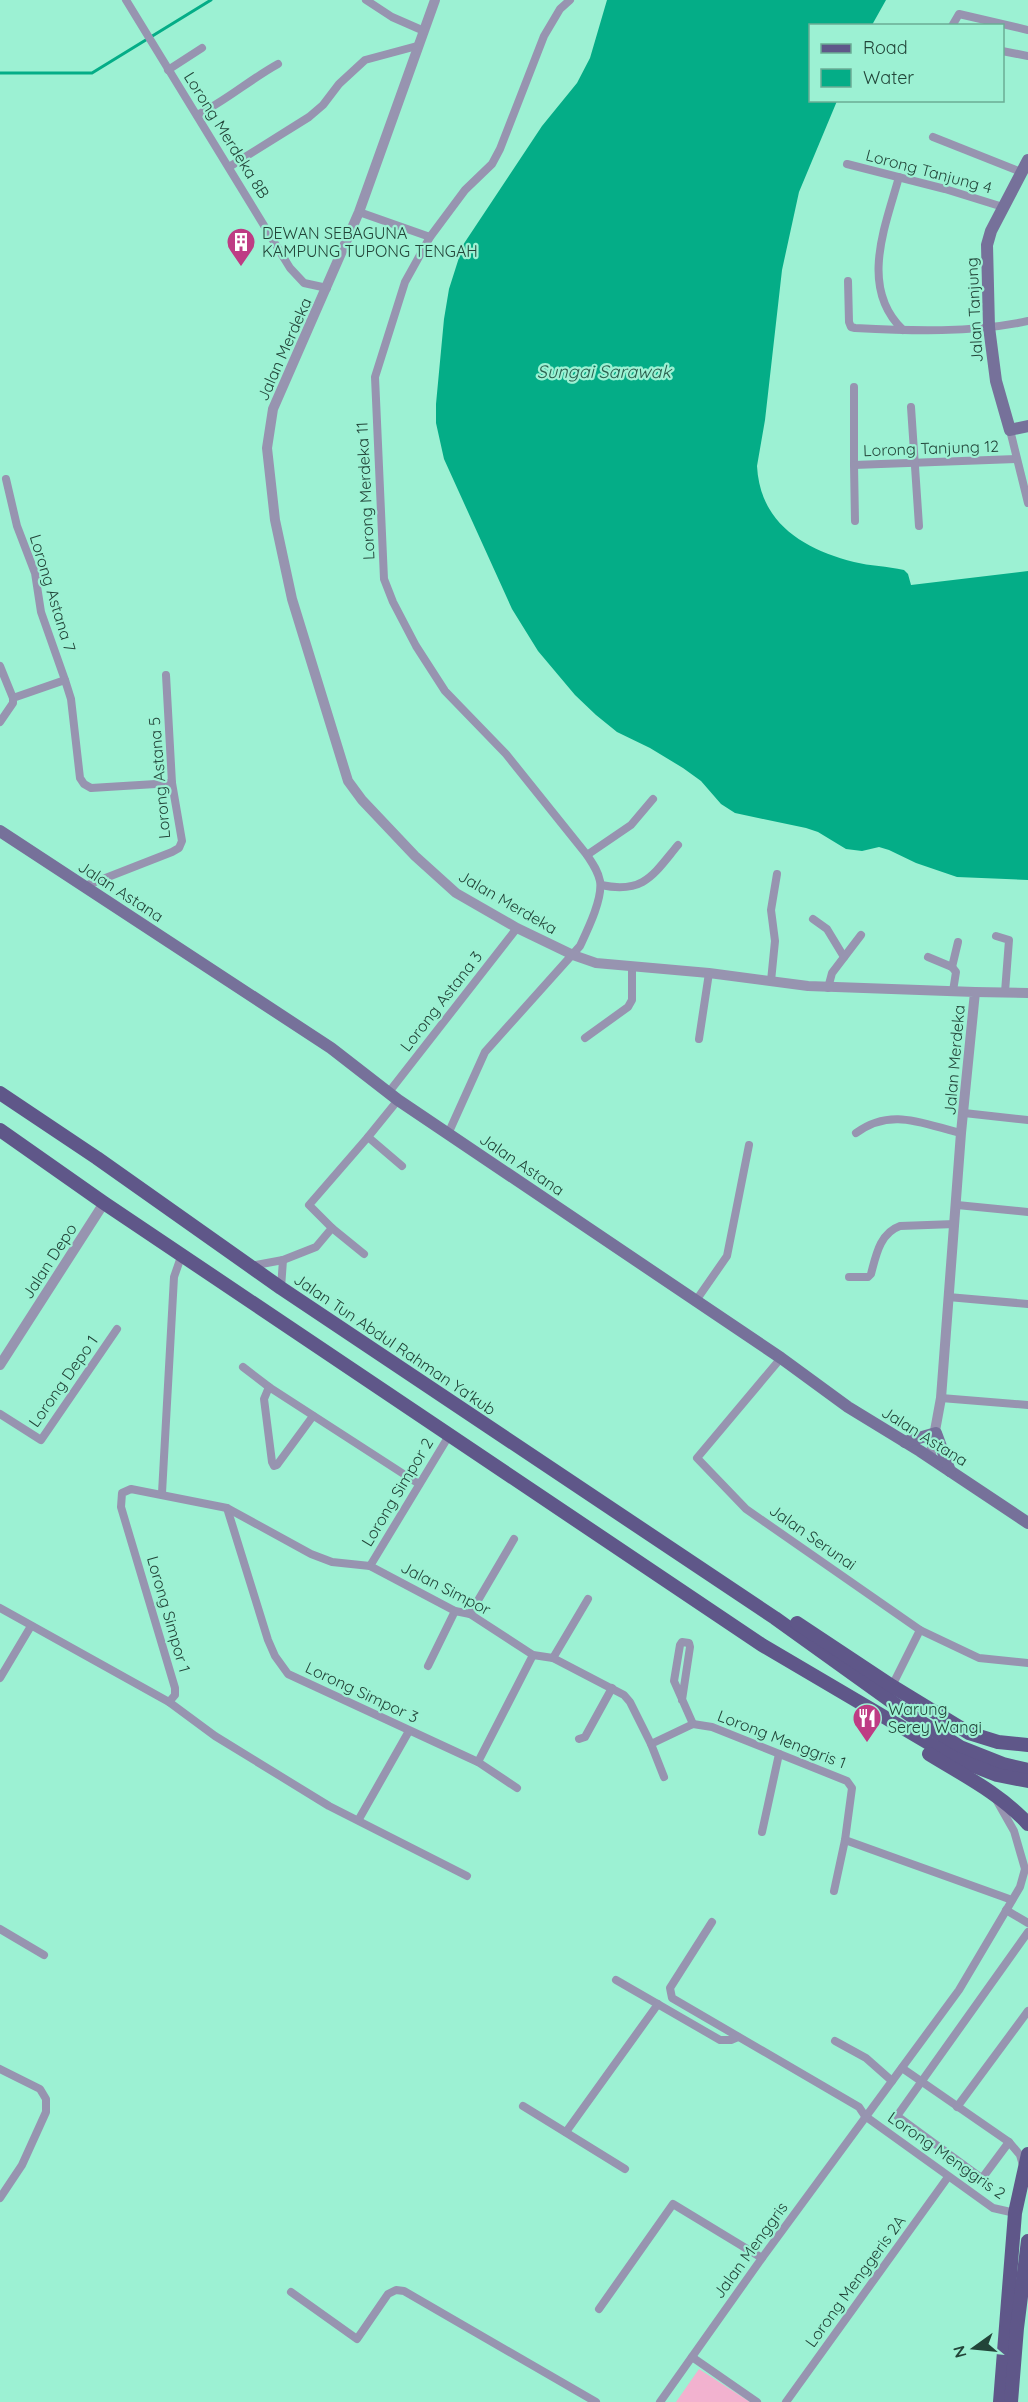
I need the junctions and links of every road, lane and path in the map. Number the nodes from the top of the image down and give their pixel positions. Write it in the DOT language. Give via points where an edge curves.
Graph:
graph roads {
  1 [pos="126,0"];
  2 [pos="366,0"];
  3 [pos="435,0"];
  4 [pos="570,0"];
  5 [pos="953,24"];
  6 [pos="1002,24"];
  7 [pos="1004,24"];
  8 [pos="1028,30"];
  9 [pos="424,32"];
  10 [pos="417,46"];
  11 [pos="202,48"];
  12 [pos="1004,51"];
  13 [pos="1028,56"];
  14 [pos="278,64"];
  15 [pos="168,70"];
  16 [pos="197,115"];
  17 [pos="933,137"];
  18 [pos="1028,160"];
  19 [pos="847,164"];
  20 [pos="230,167"];
  21 [pos="1021,172"];
  22 [pos="899,177"];
  23 [pos="1003,207"];
  24 [pos="359,212"];
  25 [pos="429,237"];
  26 [pos="848,282"];
  27 [pos="327,288"];
  28 [pos="1028,321"];
  29 [pos="989,327"];
  30 [pos="903,330"];
  31 [pos="854,387"];
  32 [pos="911,406"];
  33 [pos="1028,426"];
  34 [pos="1010,430"];
  35 [pos="1016,459"];
  36 [pos="914,464"];
  37 [pos="854,465"];
  38 [pos="6,479"];
  39 [pos="1028,503"];
  40 [pos="855,521"];
  41 [pos="919,526"];
  42 [pos="0,666"];
  43 [pos="166,675"];
  44 [pos="65,680"];
  45 [pos="13,698"];
  46 [pos="0,722"];
  47 [pos="172,783"];
  48 [pos="653,799"];
  49 [pos="0,831"];
  50 [pos="678,845"];
  51 [pos="587,855"];
  52 [pos="777,874"];
  53 [pos="601,885"];
  54 [pos="85,886"];
  55 [pos="813,919"];
  56 [pos="517,928"];
  57 [pos="861,935"];
  58 [pos="996,936"];
  59 [pos="958,942"];
  60 [pos="573,955"];
  61 [pos="844,957"];
  62 [pos="928,957"];
  63 [pos="952,967"];
  64 [pos="632,968"];
  65 [pos="709,973"];
  66 [pos="771,981"];
  67 [pos="828,987"];
  68 [pos="953,991"];
  69 [pos="975,992"];
  70 [pos="1005,992"];
  71 [pos="1028,993"];
  72 [pos="585,1038"];
  73 [pos="699,1039"];
  74 [pos="0,1093"];
  75 [pos="393,1096"];
  76 [pos="964,1113"];
  77 [pos="1028,1120"];
  78 [pos="0,1130"];
  79 [pos="856,1133"];
  80 [pos="961,1133"];
  81 [pos="448,1134"];
  82 [pos="369,1137"];
  83 [pos="749,1145"];
  84 [pos="402,1166"];
  85 [pos="104,1203"];
  86 [pos="957,1205"];
  87 [pos="1028,1212"];
  88 [pos="955,1224"];
  89 [pos="332,1228"];
  90 [pos="182,1254"];
  91 [pos="364,1254"];
  92 [pos="283,1260"];
  93 [pos="250,1266"];
  94 [pos="849,1277"];
  95 [pos="281,1288"];
  96 [pos="948,1297"];
  97 [pos="695,1302"];
  98 [pos="1028,1304"];
  99 [pos="117,1329"];
  100 [pos="781,1358"];
  101 [pos="0,1365"];
  102 [pos="243,1367"];
  103 [pos="269,1387"];
  104 [pos="940,1398"];
  105 [pos="1028,1405"];
  106 [pos="0,1414"];
  107 [pos="313,1416"];
  108 [pos="936,1433"];
  109 [pos="450,1434"];
  110 [pos="905,1442"];
  111 [pos="930,1458"];
  112 [pos="950,1471"];
  113 [pos="419,1484"];
  114 [pos="131,1489"];
  115 [pos="162,1493"];
  116 [pos="227,1508"];
  117 [pos="1028,1523"];
  118 [pos="514,1539"];
  119 [pos="370,1566"];
  120 [pos="588,1599"];
  121 [pos="0,1608"];
  122 [pos="454,1611"];
  123 [pos="470,1614"];
  124 [pos="775,1618"];
  125 [pos="31,1626"];
  126 [pos="920,1630"];
  127 [pos="762,1645"];
  128 [pos="534,1655"];
  129 [pos="553,1658"];
  130 [pos="1028,1663"];
  131 [pos="428,1666"];
  132 [pos="0,1678"];
  133 [pos="892,1686"];
  134 [pos="612,1688"];
  135 [pos="682,1700"];
  136 [pos="169,1702"];
  137 [pos="693,1724"];
  138 [pos="409,1731"];
  139 [pos="579,1739"];
  140 [pos="651,1744"];
  141 [pos="1028,1745"];
  142 [pos="779,1754"];
  143 [pos="478,1762"];
  144 [pos="1028,1770"];
  145 [pos="664,1777"];
  146 [pos="1028,1782"];
  147 [pos="517,1788"];
  148 [pos="992,1793"];
  149 [pos="359,1819"];
  150 [pos="1028,1824"];
  151 [pos="762,1832"];
  152 [pos="845,1840"];
  153 [pos="467,1876"];
  154 [pos="1024,1885"];
  155 [pos="834,1891"];
  156 [pos="1012,1900"];
  157 [pos="1006,1910"];
  158 [pos="712,1922"];
  159 [pos="1028,1923"];
  160 [pos="0,1929"];
  161 [pos="1028,1932"];
  162 [pos="44,1955"];
  163 [pos="616,1980"];
  164 [pos="658,2004"];
  165 [pos="1028,2012"];
  166 [pos="738,2037"];
  167 [pos="835,2041"];
  168 [pos="902,2068"];
  169 [pos="0,2069"];
  170 [pos="892,2081"];
  171 [pos="921,2082"];
  172 [pos="523,2106"];
  173 [pos="957,2107"];
  174 [pos="865,2116"];
  175 [pos="566,2132"];
  176 [pos="1009,2142"];
  177 [pos="1028,2154"];
  178 [pos="1025,2168"];
  179 [pos="625,2169"];
  180 [pos="948,2177"];
  181 [pos="2,2192"];
  182 [pos="1015,2213"];
  183 [pos="1028,2241"];
  184 [pos="762,2258"];
  185 [pos="291,2292"];
  186 [pos="598,2309"];
  187 [pos="692,2356"];
  188 [pos="596,2402"];
  189 [pos="660,2402"];
  190 [pos="757,2402"];
  191 [pos="786,2402"];
  192 [pos="1000,2402"];
  193 [pos="1011,2402"];
  1 -- 15 [label="street, Lorong Merdeka 8B"];
  2 -- 9 [label="street"];
  3 -- 9 [label="street, Jalan Merdeka"];
  4 -- 25 [label="street, Lorong Merdeka 11" via="544,36 492,164 465,190"];
  5 -- 6 [label="street" via="958,14"];
  7 -- 8 [label="street"];
  9 -- 10 [label="street, Jalan Merdeka"];
  10 -- 20 [label="street" via="365,60 309,117"];
  10 -- 24 [label="street, Jalan Merdeka"];
  11 -- 15 [label="street"];
  12 -- 13 [label="street"];
  14 -- 16 [label="street"];
  15 -- 16 [label="street, Lorong Merdeka 8B"];
  16 -- 20 [label="street, Lorong Merdeka 8B"];
  17 -- 21 [label="street"];
  18 -- 21 [label="main road, Jalan Tanjung"];
  19 -- 22 [label="street, Lorong Tanjung 4"];
  20 -- 27 [label="street, Lorong Merdeka 8B" via="297,277 304,283"];
  21 -- 23 [label="main road, Jalan Tanjung"];
  22 -- 23 [label="street, Lorong Tanjung 4"];
  22 -- 30 [label="street" via="879,249 879,276 882,298"];
  23 -- 29 [label="main road, Jalan Tanjung" via="987,244"];
  24 -- 25 [label="street"];
  24 -- 27 [label="street, Jalan Merdeka"];
  25 -- 51 [label="street, Lorong Merdeka 11" via="405,282 375,377 384,579 416,646 445,692 506,754"];
  26 -- 30 [label="street" via="851,327"];
  27 -- 56 [label="street, Jalan Merdeka" via="273,409 267,448 275,520 292,599 330,730 348,781 362,800 456,893"];
  28 -- 29 [label="street"];
  29 -- 30 [label="street"];
  29 -- 34 [label="main road, Jalan Tanjung" via="996,381"];
  31 -- 37 [label="street, Lorong Tanjung 12"];
  32 -- 36 [label="street"];
  33 -- 34 [label="main road"];
  34 -- 35 [label="street, Lorong Tanjung 12"];
  35 -- 36 [label="street, Lorong Tanjung 12"];
  35 -- 39 [label="street, Lorong Tanjung 12"];
  36 -- 37 [label="street, Lorong Tanjung 12"];
  36 -- 41 [label="street"];
  37 -- 40 [label="street"];
  38 -- 44 [label="street, Lorong Astana 7" via="17,526 35,573 41,612"];
  42 -- 45 [label="street"];
  43 -- 47 [label="street, Lorong Astana 5"];
  44 -- 45 [label="street"];
  44 -- 47 [label="street, Lorong Astana 7" via="84,784 91,788"];
  45 -- 46 [label="street"];
  47 -- 54 [label="street, Lorong Astana 5" via="182,842 179,848"];
  48 -- 51 [label="street" via="631,825"];
  49 -- 54 [label="main road, Jalan Astana"];
  50 -- 53 [label="street" via="638,886 620,889"];
  51 -- 53 [label="street, Lorong Merdeka 11"];
  52 -- 66 [label="street" via="771,910 775,941"];
  53 -- 60 [label="street" via="588,930"];
  54 -- 75 [label="main road, Jalan Astana" via="331,1048"];
  55 -- 61 [label="street" via="827,929"];
  56 -- 60 [label="street, Jalan Merdeka"];
  56 -- 75 [label="street, Lorong Astana 3"];
  57 -- 61 [label="street"];
  58 -- 70 [label="street" via="1009,940"];
  59 -- 63 [label="street"];
  60 -- 64 [label="street, Jalan Merdeka"];
  60 -- 81 [label="street" via="485,1052"];
  61 -- 67 [label="street" via="832,973"];
  62 -- 63 [label="street"];
  63 -- 68 [label="street" via="956,972"];
  64 -- 65 [label="street, Jalan Merdeka"];
  64 -- 72 [label="street" via="633,1000"];
  65 -- 66 [label="street, Jalan Merdeka"];
  65 -- 73 [label="street"];
  66 -- 67 [label="street, Jalan Merdeka"];
  67 -- 68 [label="street, Jalan Merdeka"];
  68 -- 69 [label="street, Jalan Merdeka"];
  69 -- 70 [label="street"];
  69 -- 76 [label="street, Jalan Merdeka"];
  70 -- 71 [label="street"];
  74 -- 93 [label="main road, Jalan Tun Abdul Rahman Ya'kub"];
  75 -- 81 [label="main road, Jalan Astana"];
  75 -- 82 [label="street, Lorong Astana 3"];
  76 -- 77 [label="street"];
  76 -- 80 [label="street, Jalan Merdeka"];
  78 -- 85 [label="main road"];
  79 -- 80 [label="street" via="875,1122 896,1118"];
  80 -- 86 [label="street, Jalan Merdeka"];
  81 -- 97 [label="main road, Jalan Astana"];
  82 -- 84 [label="street"];
  82 -- 89 [label="street, Lorong Astana 3" via="309,1205"];
  83 -- 97 [label="street" via="727,1256"];
  85 -- 90 [label="main road"];
  85 -- 101 [label="street, Jalan Depo"];
  86 -- 87 [label="street"];
  86 -- 88 [label="street, Jalan Merdeka"];
  88 -- 94 [label="street" via="892,1229 885,1234 871,1274"];
  88 -- 96 [label="street, Jalan Merdeka"];
  89 -- 91 [label="street"];
  89 -- 92 [label="street" via="316,1247"];
  90 -- 109 [label="main road"];
  90 -- 115 [label="street" via="174,1277"];
  92 -- 93 [label="street"];
  92 -- 95 [label="street"];
  93 -- 95 [label="main road, Jalan Tun Abdul Rahman Ya'kub"];
  95 -- 124 [label="main road, Jalan Tun Abdul Rahman Ya'kub"];
  96 -- 98 [label="street"];
  96 -- 104 [label="street, Jalan Merdeka"];
  97 -- 100 [label="main road, Jalan Astana"];
  99 -- 106 [label="street, Lorong Depo 1" via="41,1440"];
  100 -- 110 [label="main road, Jalan Astana"];
  100 -- 126 [label="street, Jalan Serunai" via="697,1458 746,1509"];
  102 -- 103 [label="street"];
  103 -- 107 [label="street"];
  103 -- 107 [label="street" via="264,1399 274,1466"];
  104 -- 105 [label="street"];
  104 -- 108 [label="street, Jalan Merdeka"];
  107 -- 113 [label="street"];
  108 -- 110 [label="main road"];
  108 -- 111 [label="street, Jalan Merdeka"];
  108 -- 112 [label="main road"];
  109 -- 113 [label="street, Lorong Simpor 2"];
  109 -- 127 [label="main road"];
  110 -- 111 [label="main road, Jalan Astana"];
  111 -- 112 [label="main road, Jalan Astana"];
  112 -- 117 [label="main road, Jalan Astana"];
  113 -- 119 [label="street, Lorong Simpor 2"];
  114 -- 115 [label="street, Jalan Simpor"];
  114 -- 136 [label="street, Lorong Simpor 1" via="122,1493 121,1507 175,1688 176,1695"];
  115 -- 116 [label="street, Jalan Simpor"];
  116 -- 119 [label="street, Jalan Simpor" via="311,1554 332,1562"];
  116 -- 138 [label="street, Lorong Simpor 3" via="268,1640 282,1668"];
  118 -- 123 [label="street"];
  119 -- 122 [label="street, Jalan Simpor"];
  120 -- 129 [label="street"];
  121 -- 125 [label="street"];
  122 -- 123 [label="street, Jalan Simpor"];
  122 -- 131 [label="street"];
  123 -- 128 [label="street, Jalan Simpor"];
  124 -- 133 [label="main road" via="797,1623"];
  124 -- 144 [label="main road" via="960,1747"];
  125 -- 132 [label="street"];
  125 -- 136 [label="street"];
  126 -- 130 [label="street, Jalan Serunai" via="979,1658"];
  126 -- 133 [label="street"];
  127 -- 146 [label="main road" via="954,1758"];
  127 -- 148 [label="main road" via="782,1666"];
  128 -- 129 [label="street, Jalan Simpor"];
  128 -- 143 [label="street"];
  129 -- 134 [label="street, Jalan Simpor"];
  133 -- 141 [label="main road" via="969,1733 998,1742"];
  134 -- 139 [label="street" via="585,1737"];
  134 -- 140 [label="street, Jalan Simpor" via="630,1702"];
  135 -- 135 [label="street" via="675,1681 682,1642 690,1647"];
  135 -- 137 [label="street"];
  136 -- 149 [label="street" via="215,1736 329,1806"];
  137 -- 140 [label="street, Lorong Menggris 1"];
  137 -- 142 [label="street, Lorong Menggris 1" via="712,1727"];
  138 -- 143 [label="street, Lorong Simpor 3"];
  138 -- 149 [label="street"];
  140 -- 145 [label="street, Jalan Simpor"];
  142 -- 151 [label="street"];
  142 -- 152 [label="street, Lorong Menggris 1" via="848,1781 852,1788"];
  143 -- 147 [label="street, Lorong Simpor 3"];
  148 -- 150 [label="main road"];
  148 -- 154 [label="street, Jalan Menggris" via="1014,1831 1025,1869"];
  149 -- 153 [label="street"];
  152 -- 155 [label="street, Lorong Menggris 1"];
  152 -- 156 [label="street"];
  154 -- 156 [label="street, Jalan Menggris"];
  156 -- 157 [label="street, Jalan Menggris"];
  157 -- 159 [label="street"];
  157 -- 168 [label="street, Jalan Menggris" via="976,1964"];
  158 -- 166 [label="street" via="669,1993"];
  160 -- 162 [label="street"];
  161 -- 171 [label="street"];
  163 -- 164 [label="street"];
  164 -- 166 [label="street" via="720,2040"];
  164 -- 175 [label="street"];
  165 -- 173 [label="street"];
  166 -- 174 [label="street" via="859,2107"];
  167 -- 170 [label="street" via="866,2058"];
  168 -- 170 [label="street, Jalan Menggris"];
  168 -- 171 [label="street"];
  169 -- 181 [label="street" via="40,2089 46,2099 46,2112 22,2165"];
  170 -- 174 [label="street, Jalan Menggris"];
  171 -- 173 [label="street"];
  171 -- 176 [label="street" via="898,2114 899,2119 977,2175 983,2176"];
  172 -- 175 [label="street"];
  173 -- 176 [label="street"];
  174 -- 180 [label="street, Lorong Menggris 2"];
  174 -- 184 [label="street, Jalan Menggris"];
  175 -- 179 [label="street"];
  176 -- 178 [label="street"];
  177 -- 178 [label="main road"];
  178 -- 182 [label="main road"];
  180 -- 182 [label="street, Lorong Menggris 2" via="993,2208"];
  180 -- 191 [label="street, Lorong Menggeris 2A"];
  182 -- 192 [label="main road"];
  183 -- 193 [label="main road"];
  184 -- 186 [label="street" via="673,2204"];
  184 -- 187 [label="street, Jalan Menggris"];
  185 -- 188 [label="street" via="357,2339 388,2294 404,2291"];
  187 -- 189 [label="street, Jalan Menggris"];
  187 -- 190 [label="street"];
}
